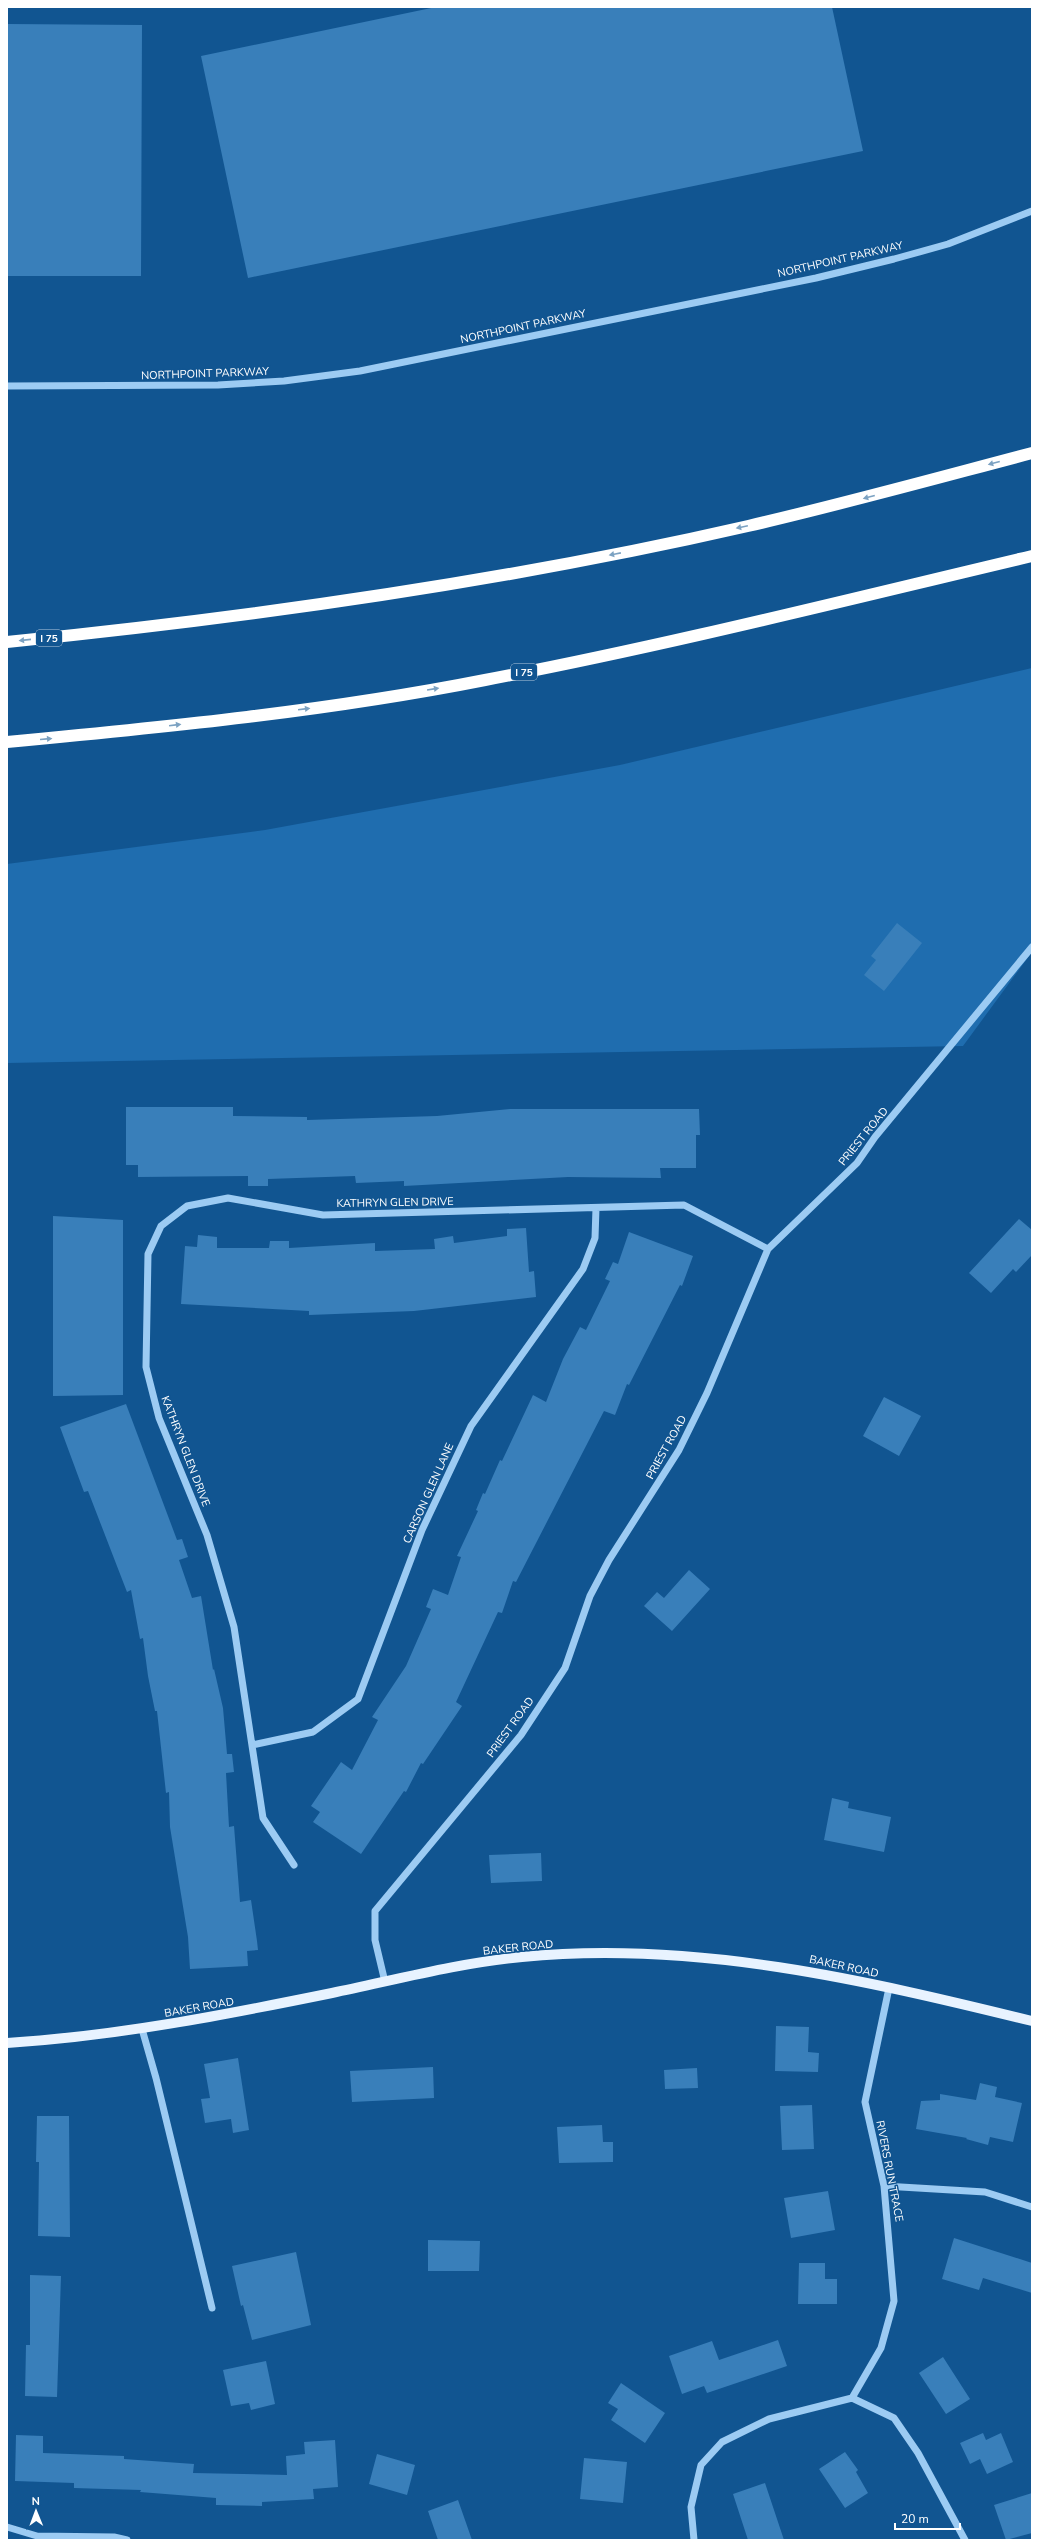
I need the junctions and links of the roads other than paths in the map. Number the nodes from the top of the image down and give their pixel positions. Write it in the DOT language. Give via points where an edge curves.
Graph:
graph roads {
  1 [pos="1032,211"];
  2 [pos="7,386"];
  3 [pos="1032,453"];
  4 [pos="1032,556"];
  5 [pos="7,642"];
  6 [pos="7,742"];
  7 [pos="1032,947"];
  8 [pos="596,1208"];
  9 [pos="768,1249"];
  10 [pos="252,1745"];
  11 [pos="294,1865"];
  12 [pos="385,1982"];
  13 [pos="889,1988"];
  14 [pos="1032,2021"];
  15 [pos="142,2028"];
  16 [pos="7,2043"];
  17 [pos="884,2186"];
  18 [pos="1032,2207"];
  19 [pos="212,2308"];
  20 [pos="852,2398"];
  21 [pos="7,2527"];
  22 [pos="127,2540"];
  23 [pos="694,2540"];
  24 [pos="965,2540"];
  1 -- 2 [label="street, NORTHPOINT PARKWAY" via="948,244 816,278 360,371 284,381 218,385"];
  3 -- 5 [label="highway, I 75, one-way" via="814,510 547,567 249,614"];
  6 -- 4 [label="highway, I 75, one-way" via="132,730 290,710 484,680 724,629"];
  7 -- 9 [label="street, PRIEST ROAD" via="875,1137 857,1163"];
  8 -- 9 [label="street, KATHRYN GLEN DRIVE" via="684,1205"];
  8 -- 10 [label="street, CARSON GLEN LANE" via="595,1238 583,1269 471,1426 422,1530 358,1699 313,1732"];
  8 -- 10 [label="street, KATHRYN GLEN DRIVE" via="323,1215 228,1198 187,1206 162,1226 148,1254 146,1367 159,1418 207,1535 234,1627"];
  9 -- 12 [label="street, PRIEST ROAD" via="707,1393 679,1450 608,1560 590,1596 565,1668 521,1735 375,1911 375,1940"];
  10 -- 11 [label="street, KATHRYN GLEN DRIVE" via="262,1818"];
  12 -- 13 [label="main road, BAKER ROAD" via="461,1966 522,1957 613,1952 713,1958 810,1971"];
  12 -- 15 [label="main road, BAKER ROAD" via="195,2021"];
  13 -- 14 [label="main road, BAKER ROAD"];
  13 -- 17 [label="street, RIVERS RUN TRACE" via="865,2102"];
  15 -- 16 [label="main road, BAKER ROAD" via="70,2039"];
  15 -- 19 [label="street"];
  17 -- 18 [label="street" via="985,2192"];
  17 -- 20 [label="street, RIVERS RUN TRACE" via="894,2301 881,2348"];
  20 -- 23 [label="street" via="769,2419 722,2442 701,2465 691,2507"];
  20 -- 24 [label="street" via="894,2418 918,2454"];
  21 -- 22 [label="street" via="37,2536 114,2537"];
}
